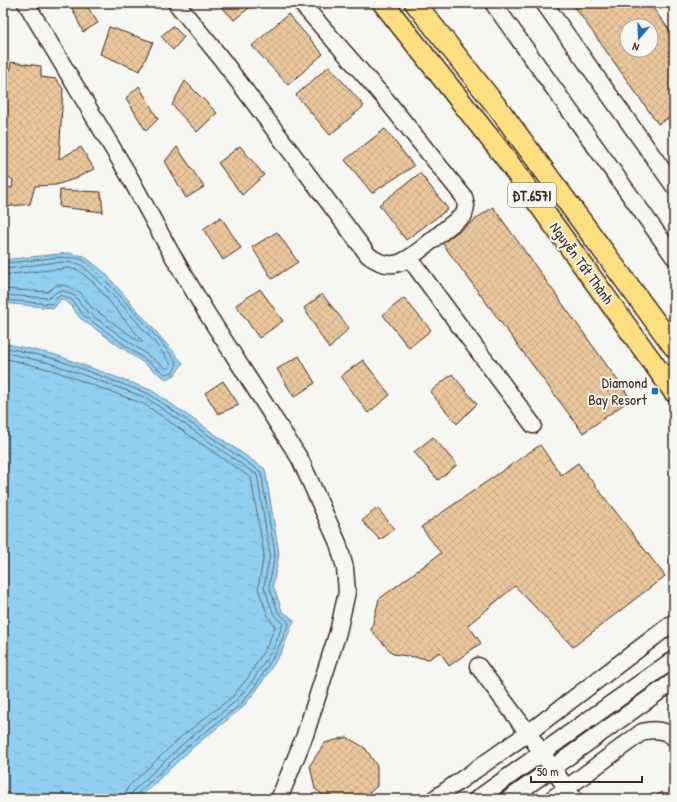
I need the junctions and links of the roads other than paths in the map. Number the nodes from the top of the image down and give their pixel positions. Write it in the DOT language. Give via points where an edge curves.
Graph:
graph roads {
  1 [pos="26,3"];
  2 [pos="176,3"];
  3 [pos="301,3"];
  4 [pos="383,3"];
  5 [pos="415,3"];
  6 [pos="493,3"];
  7 [pos="544,3"];
  8 [pos="674,186"];
  9 [pos="674,258"];
  10 [pos="410,259"];
  11 [pos="674,347"];
  12 [pos="674,392"];
  13 [pos="533,425"];
  14 [pos="674,622"];
  15 [pos="674,659"];
  16 [pos="478,666"];
  17 [pos="674,681"];
  18 [pos="528,733"];
  19 [pos="674,738"];
  20 [pos="541,754"];
  21 [pos="552,768"];
  22 [pos="570,794"];
  23 [pos="279,799"];
  24 [pos="434,799"];
  25 [pos="477,799"];
  26 [pos="509,799"];
  27 [pos="552,799"];
  1 -- 23 [label="lane" via="128,174 202,305 300,459 338,543 345,568 346,592 338,632 305,735"];
  2 -- 10 [label="lane" via="220,57 368,255 388,265"];
  3 -- 10 [label="lane" via="388,101 464,197 464,214"];
  4 -- 12 [label="main road, Nguyễn Tất Thành / ĐT.657I" via="504,156"];
  5 -- 11 [label="main road, Nguyễn Tất Thành / ĐT.657I" via="500,112"];
  6 -- 9 [label="lane"];
  7 -- 8 [label="lane"];
  10 -- 13 [label="lane"];
  14 -- 18 [label="lane"];
  15 -- 20 [label="lane"];
  16 -- 18 [label="lane"];
  17 -- 21 [label="lane"];
  18 -- 20 [label="lane"];
  18 -- 24 [label="lane"];
  19 -- 22 [label="lane" via="670,734 653,729 642,732"];
  20 -- 21 [label="lane"];
  20 -- 25 [label="lane"];
  21 -- 22 [label="lane"];
  21 -- 26 [label="lane"];
  22 -- 27 [label="lane"];
}
